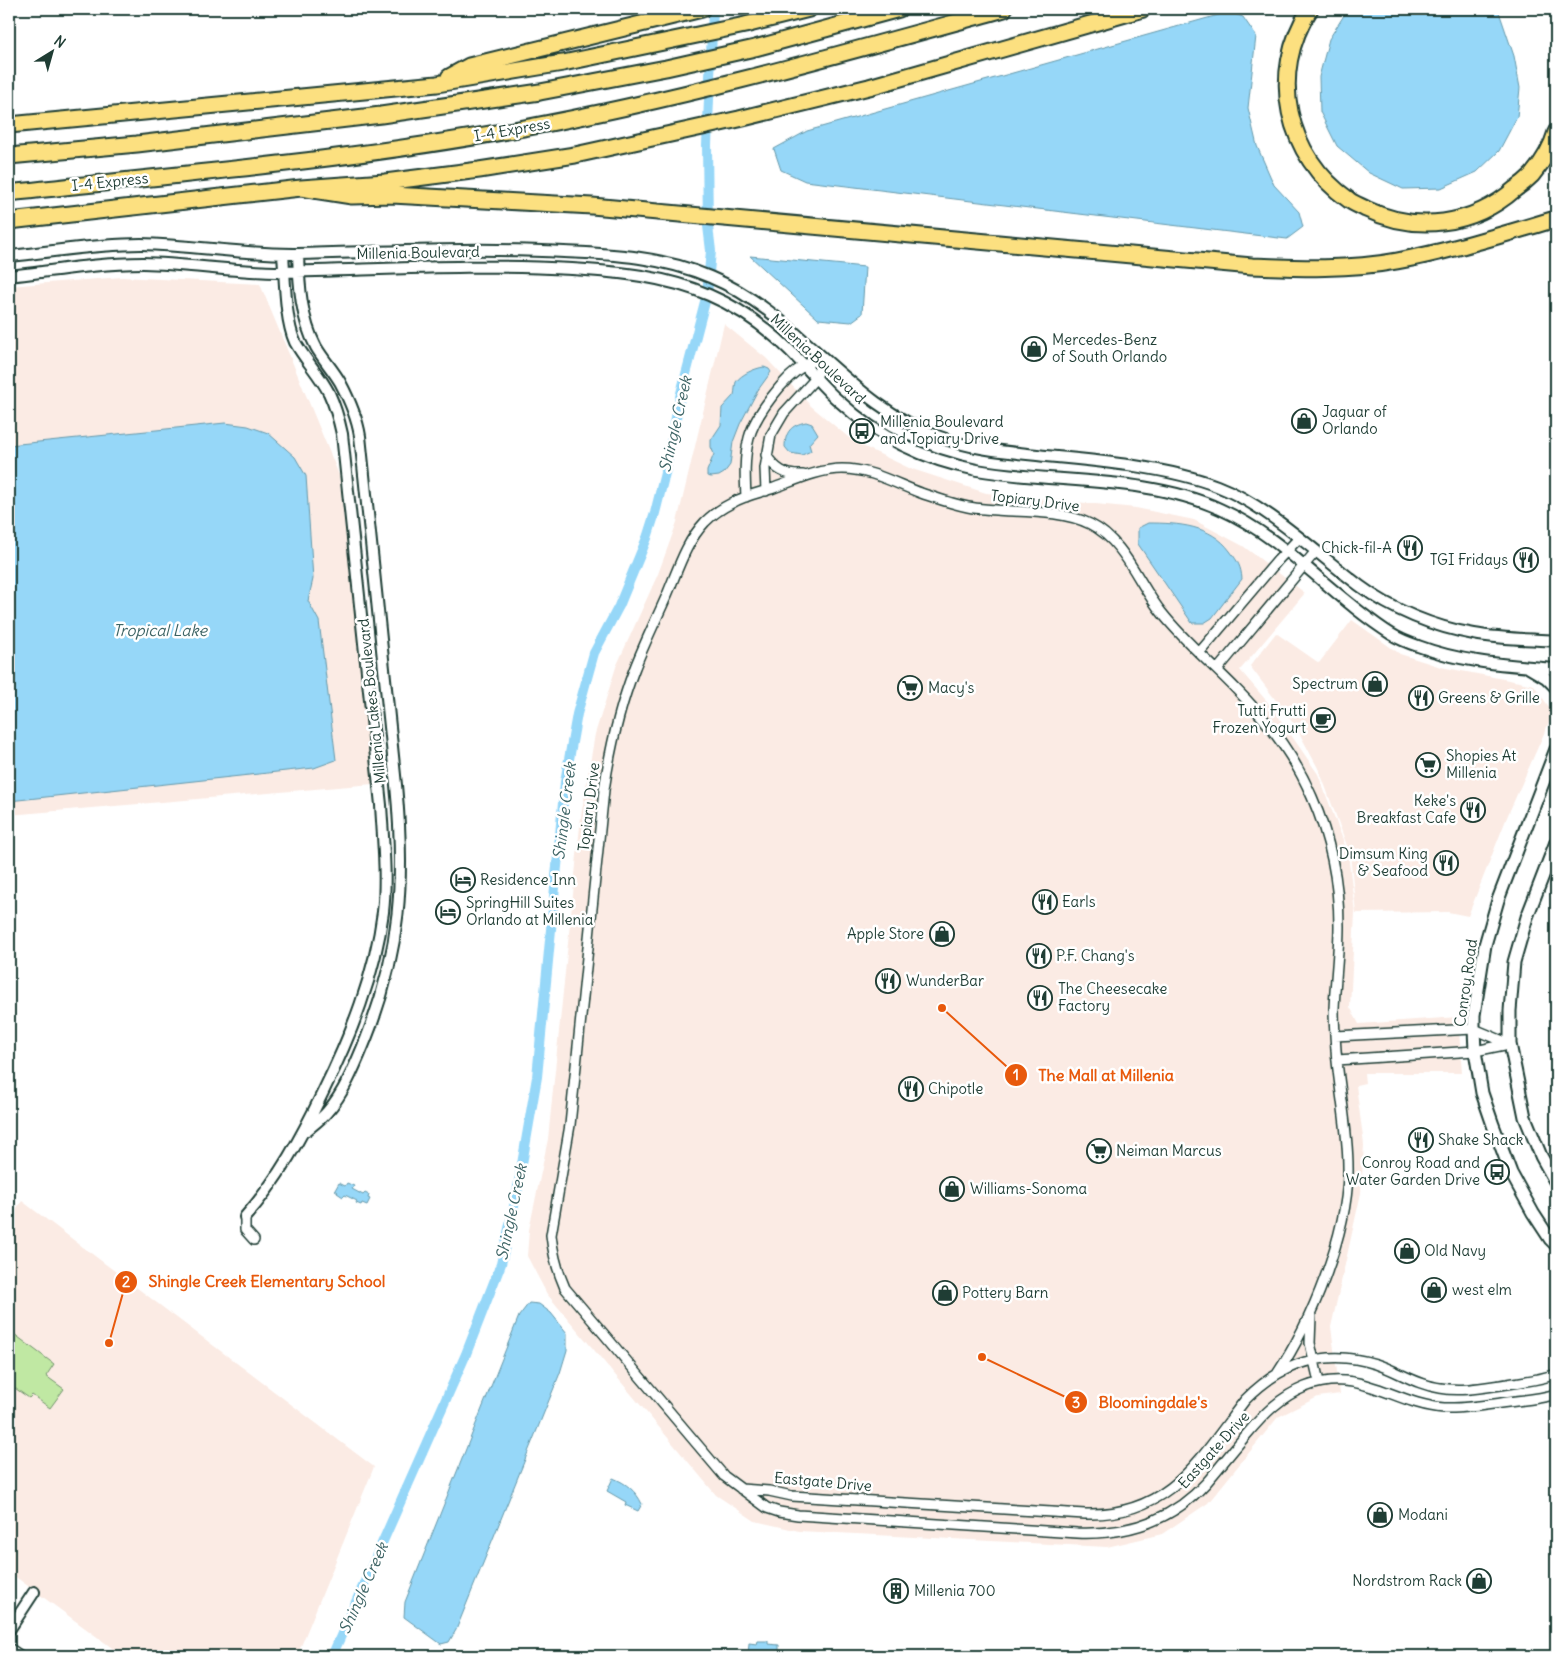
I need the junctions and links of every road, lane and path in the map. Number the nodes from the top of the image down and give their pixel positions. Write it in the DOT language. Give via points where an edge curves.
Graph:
graph roads {
  1 [pos="702,9"];
  2 [pos="809,9"];
  3 [pos="899,9"];
  4 [pos="1004,9"];
  5 [pos="1142,9"];
  6 [pos="1310,9"];
  7 [pos="437,84"];
  8 [pos="9,125"];
  9 [pos="1556,132"];
  10 [pos="9,156"];
  11 [pos="301,188"];
  12 [pos="9,193"];
  13 [pos="1556,219"];
  14 [pos="9,222"];
  15 [pos="283,254"];
  16 [pos="298,254"];
  17 [pos="9,256"];
  18 [pos="299,271"];
  19 [pos="284,272"];
  20 [pos="9,276"];
  21 [pos="823,358"];
  22 [pos="804,365"];
  23 [pos="816,378"];
  24 [pos="766,455"];
  25 [pos="812,474"];
  26 [pos="766,491"];
  27 [pos="746,497"];
  28 [pos="1298,538"];
  29 [pos="1316,551"];
  30 [pos="1287,552"];
  31 [pos="1304,566"];
  32 [pos="1556,641"];
  33 [pos="1199,653"];
  34 [pos="1526,667"];
  35 [pos="1556,669"];
  36 [pos="1217,670"];
  37 [pos="1556,688"];
  38 [pos="1556,749"];
  39 [pos="1556,842"];
  40 [pos="1474,1029"];
  41 [pos="1335,1036"];
  42 [pos="1510,1044"];
  43 [pos="1475,1051"];
  44 [pos="1337,1060"];
  45 [pos="303,1134"];
  46 [pos="1556,1183"];
  47 [pos="245,1217"];
  48 [pos="254,1240"];
  49 [pos="1556,1244"];
  50 [pos="1314,1301"];
  51 [pos="578,1304"];
  52 [pos="1314,1359"];
  53 [pos="1277,1374"];
  54 [pos="1556,1374"];
  55 [pos="1319,1382"];
  56 [pos="1556,1394"];
  57 [pos="741,1489"];
  58 [pos="34,1592"];
  59 [pos="9,1630"];
  60 [pos="9,1648"];
  61 [pos="21,1656"];
  1 -- 7 [label="highway" via="469,66"];
  2 -- 7 [label="highway" via="564,63"];
  3 -- 10 [label="highway" via="755,48 540,92 137,144"];
  4 -- 12 [label="highway, I-4 Express" via="754,78 525,128 396,150"];
  5 -- 11 [label="highway" via="870,87 575,155 386,182"];
  6 -- 9 [label="highway" via="1297,33 1288,65 1287,91 1292,123 1320,174 1350,201 1384,218 1412,223 1444,222 1470,216 1500,202 1532,174"];
  7 -- 8 [label="highway"];
  11 -- 13 [label="highway" via="352,196 392,195 592,206 1302,268 1350,267 1396,261"];
  11 -- 14 [label="highway"];
  15 -- 16 [label="street, Millenia Boulevard"];
  15 -- 17 [label="street, Millenia Boulevard" via="136,244"];
  15 -- 19 [label="street, Millenia Lakes Boulevard"];
  16 -- 18 [label="street, Millenia Lakes Boulevard"];
  16 -- 21 [label="street, Millenia Boulevard" via="539,250 648,259 690,269 727,284 775,315"];
  18 -- 19 [label="street, Millenia Boulevard"];
  18 -- 22 [label="street, Millenia Boulevard" via="435,266 550,268 643,275 686,286 723,302 764,327"];
  18 -- 45 [label="street, Millenia Lakes Boulevard" via="307,324 316,347 352,407 360,436 396,785 401,867 394,941 379,1005 342,1090 327,1112"];
  19 -- 20 [label="street, Millenia Boulevard" via="134,264"];
  19 -- 45 [label="street, Millenia Lakes Boulevard" via="294,340 328,392 342,434 384,851 383,911 359,1010"];
  21 -- 22 [label="street"];
  21 -- 23 [label="street"];
  21 -- 28 [label="street, Millenia Boulevard" via="883,408 937,436 981,448 1181,474 1220,487 1256,506"];
  22 -- 23 [label="street, Millenia Boulevard"];
  22 -- 27 [label="street" via="768,401 754,424 746,454"];
  23 -- 24 [label="street" via="776,424"];
  23 -- 30 [label="street, Millenia Boulevard" via="861,420 899,444 925,455 986,472 1166,491 1228,513"];
  24 -- 25 [label="street, Topiary Drive" via="784,472"];
  24 -- 26 [label="street"];
  25 -- 26 [label="street, Topiary Drive"];
  25 -- 33 [label="street, Topiary Drive" via="828,470 858,470 968,507 1061,516 1094,526 1120,548 1160,611"];
  26 -- 27 [label="street, Topiary Drive"];
  27 -- 51 [label="street, Topiary Drive" via="716,512 702,525 685,551 633,672 608,761 570,1125 551,1235 557,1270 565,1288"];
  28 -- 29 [label="street, Millenia Boulevard"];
  28 -- 30 [label="street"];
  29 -- 31 [label="street"];
  29 -- 32 [label="street, Millenia Boulevard" via="1364,589 1428,622 1483,636"];
  30 -- 31 [label="street, Millenia Boulevard"];
  30 -- 33 [label="street"];
  31 -- 34 [label="street, Millenia Boulevard" via="1392,635 1440,654 1488,664"];
  31 -- 36 [label="street"];
  33 -- 36 [label="street, Topiary Drive"];
  34 -- 35 [label="street, Millenia Boulevard"];
  34 -- 37 [label="street"];
  36 -- 41 [label="street, Topiary Drive" via="1274,731 1311,794 1329,844 1338,892"];
  38 -- 40 [label="main road, Conroy Road" via="1498,900 1485,945"];
  39 -- 42 [label="main road" via="1514,962"];
  40 -- 41 [label="street"];
  40 -- 42 [label="street"];
  40 -- 43 [label="main road, Conroy Road"];
  41 -- 44 [label="street, Topiary Drive"];
  42 -- 43 [label="street"];
  42 -- 46 [label="main road" via="1525,1117"];
  43 -- 44 [label="street"];
  43 -- 49 [label="main road, Conroy Road" via="1482,1093 1511,1173 1533,1213"];
  44 -- 50 [label="street, Topiary Drive" via="1347,1134 1348,1176 1337,1238"];
  45 -- 47 [label="street, Millenia Lakes Boulevard" via="262,1198"];
  47 -- 48 [label="street" via="244,1230"];
  50 -- 52 [label="street" via="1310,1318"];
  50 -- 53 [label="street" via="1300,1335"];
  51 -- 57 [label="street, Eastgate Drive" via="724,1476"];
  52 -- 53 [label="street, Eastgate Drive"];
  52 -- 54 [label="street, Eastgate Drive" via="1335,1357 1365,1361 1420,1383 1457,1390"];
  52 -- 55 [label="street"];
  53 -- 57 [label="street, Eastgate Drive" via="1245,1400 1186,1476 1164,1494 1120,1512 1085,1514 792,1496"];
  55 -- 56 [label="street, Eastgate Drive" via="1359,1382 1444,1408 1469,1408"];
  55 -- 57 [label="street, Eastgate Drive" via="1282,1399 1266,1411 1205,1484 1178,1507 1145,1525 1113,1532 798,1515 767,1508"];
  58 -- 59 [label="street"];
  60 -- 61 [label="street"];
}
